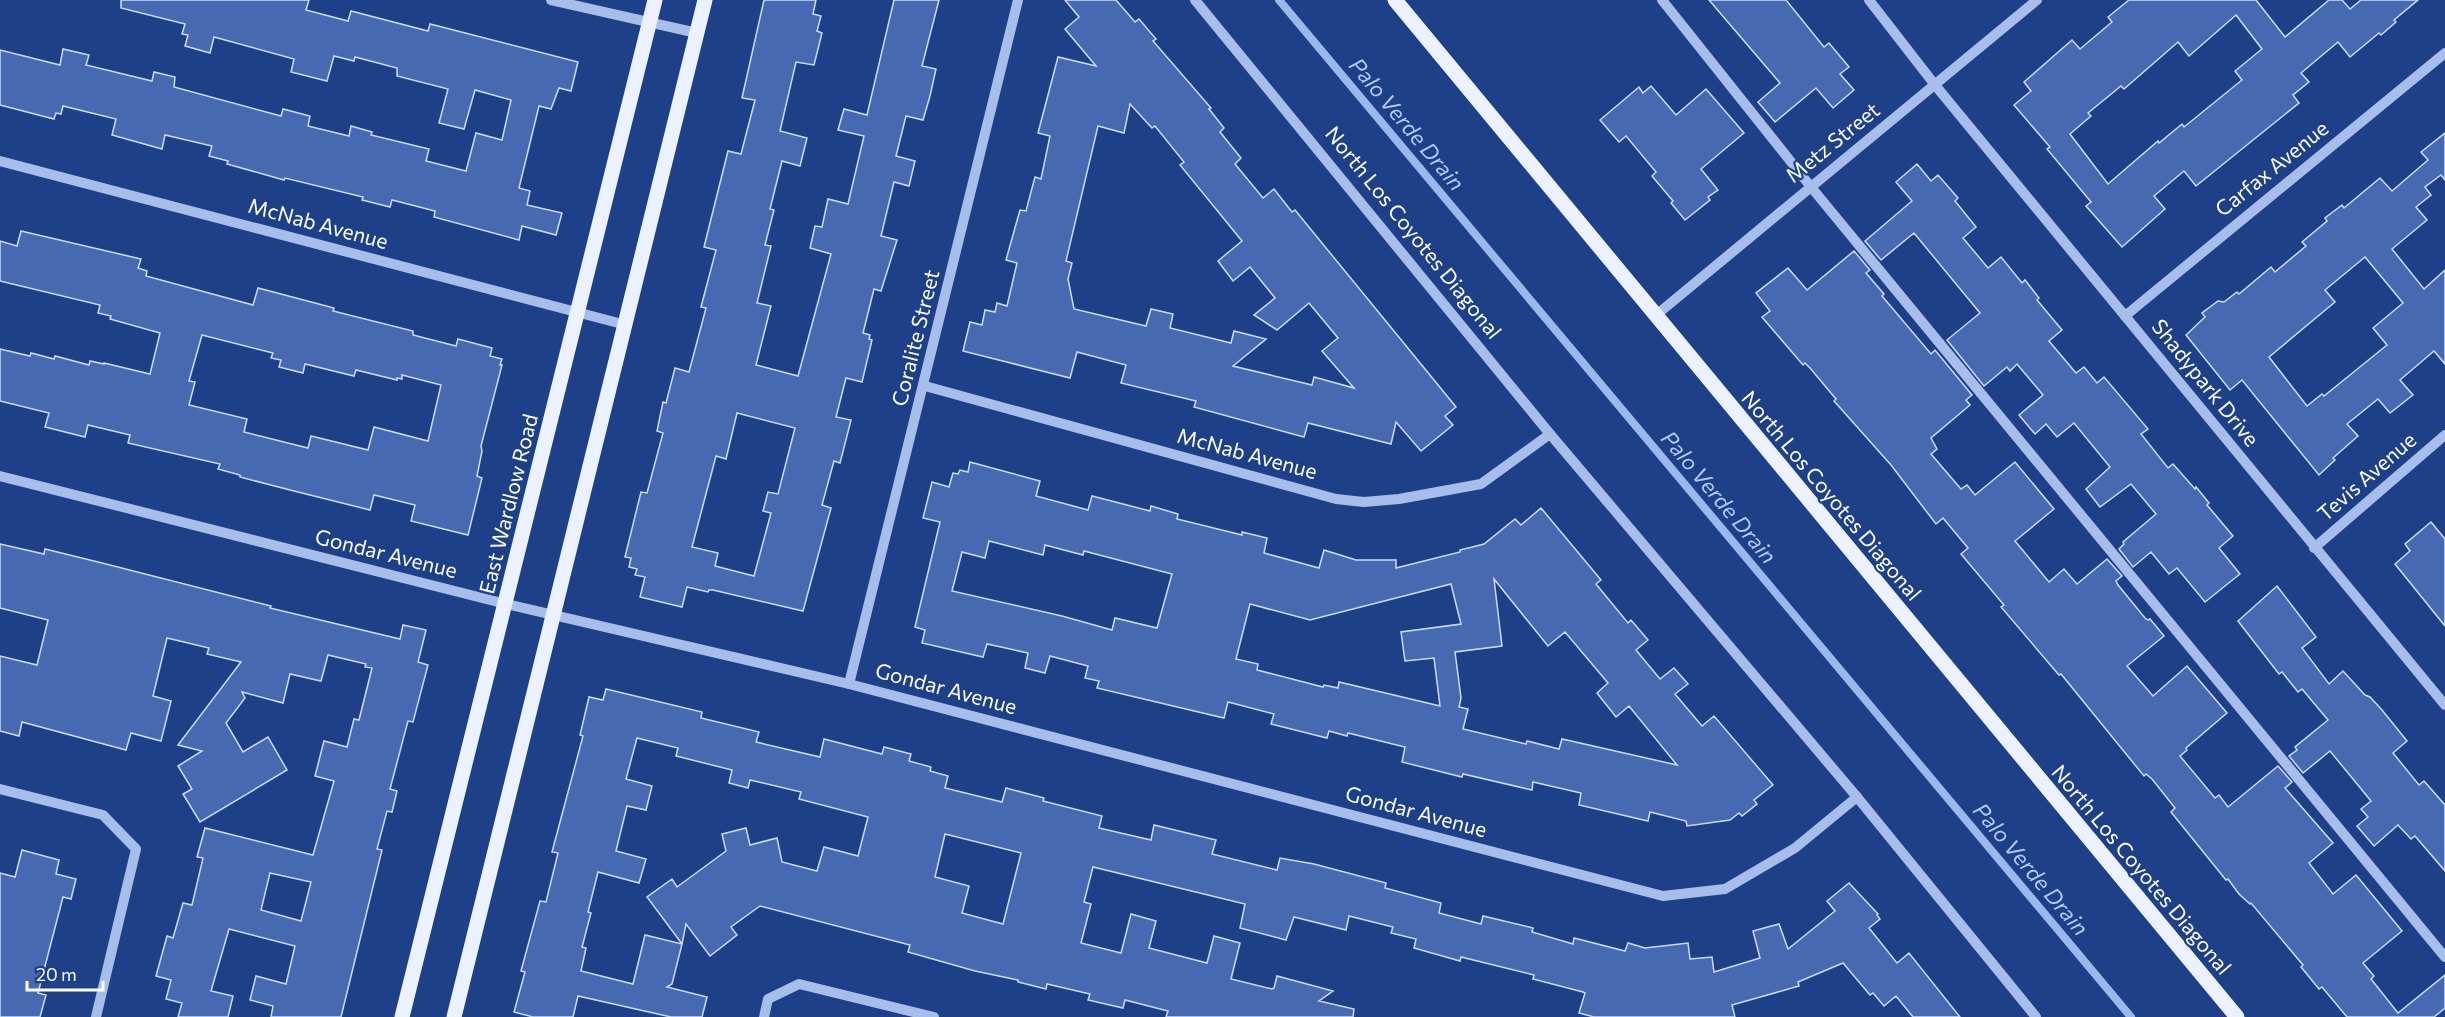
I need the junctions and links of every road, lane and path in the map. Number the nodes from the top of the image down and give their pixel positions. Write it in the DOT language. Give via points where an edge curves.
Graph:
graph roads {
  1 [pos="551,0"];
  2 [pos="655,0"];
  3 [pos="705,0"];
  4 [pos="1018,0"];
  5 [pos="1195,0"];
  6 [pos="1395,0"];
  7 [pos="1662,0"];
  8 [pos="1869,0"];
  9 [pos="2037,0"];
  10 [pos="650,24"];
  11 [pos="698,33"];
  12 [pos="2445,53"];
  13 [pos="1935,85"];
  14 [pos="0,161"];
  15 [pos="1811,187"];
  16 [pos="579,313"];
  17 [pos="1654,316"];
  18 [pos="2125,316"];
  19 [pos="626,325"];
  20 [pos="925,386"];
  21 [pos="1550,434"];
  22 [pos="2445,435"];
  23 [pos="0,476"];
  24 [pos="2314,548"];
  25 [pos="506,604"];
  26 [pos="552,615"];
  27 [pos="849,684"];
  28 [pos="2445,705"];
  29 [pos="0,789"];
  30 [pos="1857,797"];
  31 [pos="2445,957"];
  32 [pos="96,1017"];
  33 [pos="402,1017"];
  34 [pos="454,1017"];
  35 [pos="764,1017"];
  36 [pos="934,1017"];
  37 [pos="2036,1017"];
  38 [pos="2237,1017"];
  1 -- 10 [label="street"];
  2 -- 10 [label="main road, East Wardlow Road"];
  3 -- 11 [label="main road"];
  4 -- 20 [label="street, Coralite Street"];
  5 -- 21 [label="street, North Los Coyotes Diagonal"];
  6 -- 17 [label="main road, North Los Coyotes Diagonal"];
  7 -- 15 [label="street"];
  8 -- 13 [label="street, Shadypark Drive"];
  9 -- 13 [label="street, Metz Street"];
  10 -- 11 [label="street"];
  10 -- 16 [label="main road, East Wardlow Road"];
  11 -- 19 [label="main road"];
  12 -- 18 [label="street, Carfax Avenue"];
  13 -- 15 [label="street, Metz Street"];
  13 -- 18 [label="street, Shadypark Drive"];
  14 -- 16 [label="street, McNab Avenue"];
  15 -- 17 [label="street, Metz Street"];
  15 -- 31 [label="street"];
  16 -- 19 [label="street, McNab Avenue"];
  16 -- 25 [label="main road, East Wardlow Road"];
  17 -- 38 [label="main road, North Los Coyotes Diagonal"];
  18 -- 24 [label="street, Shadypark Drive"];
  19 -- 26 [label="main road"];
  20 -- 21 [label="street, McNab Avenue" via="1336,499 1364,502 1481,484"];
  20 -- 27 [label="street, Coralite Street"];
  21 -- 30 [label="street, North Los Coyotes Diagonal"];
  22 -- 24 [label="street, Tevis Avenue"];
  23 -- 25 [label="street, Gondar Avenue"];
  24 -- 28 [label="street, Shadypark Drive"];
  25 -- 26 [label="street, Gondar Avenue"];
  25 -- 33 [label="main road, East Wardlow Road"];
  26 -- 27 [label="street, Gondar Avenue"];
  26 -- 34 [label="main road"];
  27 -- 30 [label="street, Gondar Avenue" via="1663,896 1725,889 1795,848"];
  29 -- 32 [label="street" via="103,815 136,849"];
  30 -- 37 [label="street, North Los Coyotes Diagonal"];
  35 -- 36 [label="street" via="768,999 799,984"];
}
